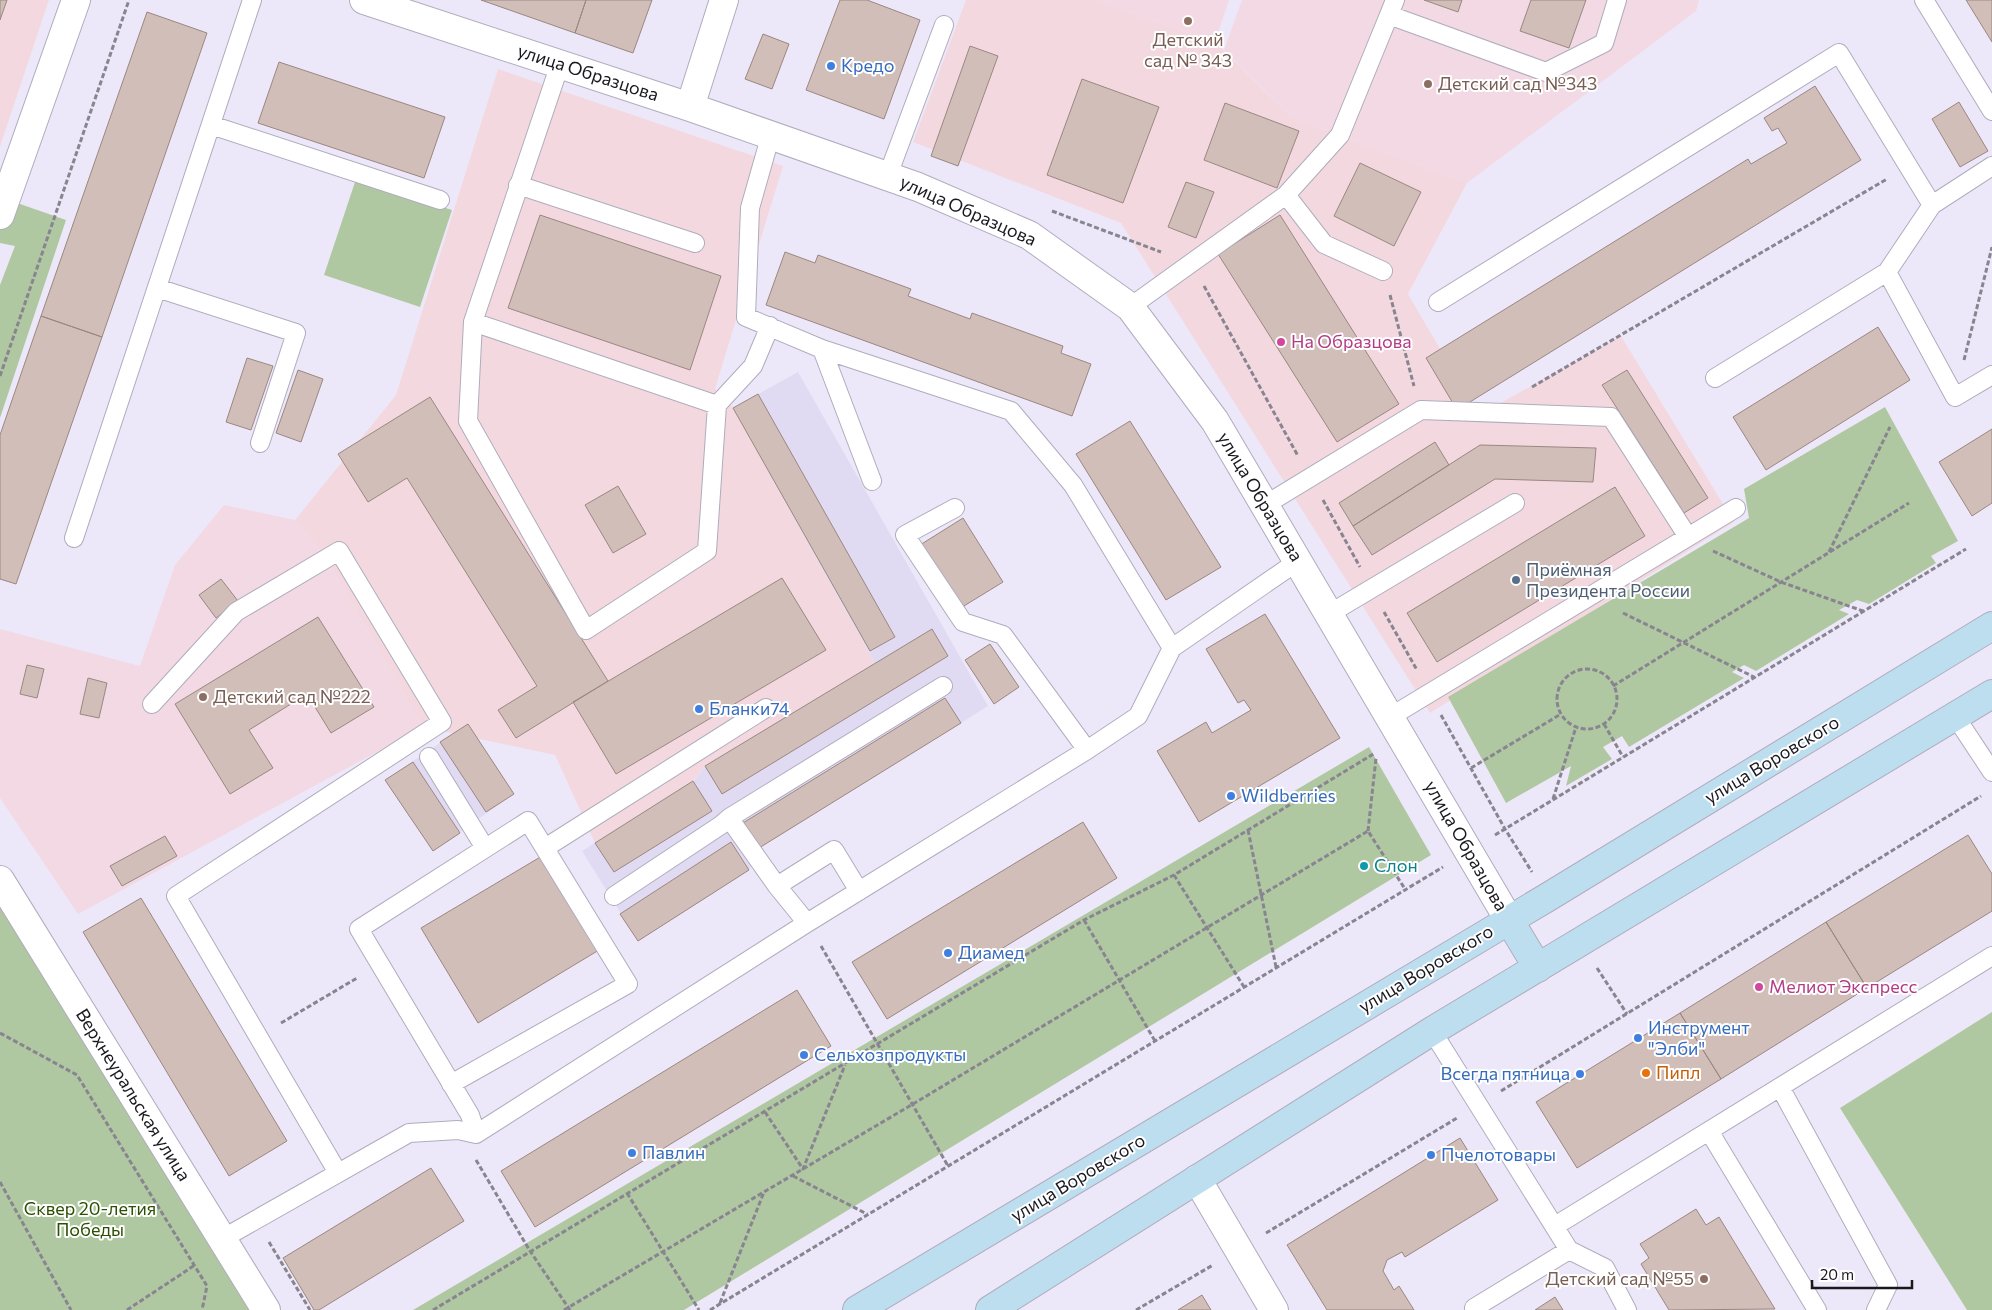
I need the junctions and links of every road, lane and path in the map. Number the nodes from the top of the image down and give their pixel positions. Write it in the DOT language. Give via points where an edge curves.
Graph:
graph roads {
  1 [pos="76,0"];
  2 [pos="129,0"];
  3 [pos="252,0"];
  4 [pos="364,0"];
  5 [pos="724,0"];
  6 [pos="1617,0"];
  7 [pos="1924,0"];
  8 [pos="1392,8"];
  9 [pos="944,25"];
  10 [pos="560,64"];
  11 [pos="690,107"];
  12 [pos="1992,111"];
  13 [pos="211,124"];
  14 [pos="771,134"];
  15 [pos="8,166"];
  16 [pos="1992,166"];
  17 [pos="1908,167"];
  18 [pos="888,175"];
  19 [pos="518,185"];
  20 [pos="1286,195"];
  21 [pos="440,200"];
  22 [pos="1932,205"];
  23 [pos="1044,208"];
  24 [pos="0,215"];
  25 [pos="696,243"];
  26 [pos="1992,247"];
  27 [pos="1192,263"];
  28 [pos="1383,271"];
  29 [pos="1887,272"];
  30 [pos="157,288"];
  31 [pos="1438,302"];
  32 [pos="1130,307"];
  33 [pos="473,322"];
  34 [pos="770,326"];
  35 [pos="822,349"];
  36 [pos="1992,375"];
  37 [pos="0,376"];
  38 [pos="1715,378"];
  39 [pos="1531,388"];
  40 [pos="1955,396"];
  41 [pos="717,405"];
  42 [pos="1421,410"];
  43 [pos="1890,427"];
  44 [pos="260,443"];
  45 [pos="1310,477"];
  46 [pos="872,481"];
  47 [pos="1515,502"];
  48 [pos="1909,503"];
  49 [pos="1265,505"];
  50 [pos="955,508"];
  51 [pos="1736,508"];
  52 [pos="1688,537"];
  53 [pos="74,538"];
  54 [pos="1966,549"];
  55 [pos="1711,550"];
  56 [pos="1828,553"];
  57 [pos="1298,562"];
  58 [pos="1781,582"];
  59 [pos="1371,588"];
  60 [pos="1864,611"];
  61 [pos="1623,613"];
  62 [pos="1329,614"];
  63 [pos="1992,626"];
  64 [pos="1684,642"];
  65 [pos="1172,648"];
  66 [pos="1755,677"];
  67 [pos="943,686"];
  68 [pos="1613,686"];
  69 [pos="1430,693"];
  70 [pos="1992,694"];
  71 [pos="152,704"];
  72 [pos="766,708"];
  73 [pos="1561,714"];
  74 [pos="1956,716"];
  75 [pos="1390,717"];
  76 [pos="1604,724"];
  77 [pos="1576,727"];
  78 [pos="1087,750"];
  79 [pos="429,757"];
  80 [pos="1623,757"];
  81 [pos="1471,768"];
  82 [pos="1992,772"];
  83 [pos="1984,795"];
  84 [pos="1553,800"];
  85 [pos="729,818"];
  86 [pos="1505,829"];
  87 [pos="1248,830"];
  88 [pos="1368,831"];
  89 [pos="1490,838"];
  90 [pos="485,848"];
  91 [pos="545,848"];
  92 [pos="1434,872"];
  93 [pos="1174,875"];
  94 [pos="0,880"];
  95 [pos="777,886"];
  96 [pos="1405,889"];
  97 [pos="859,891"];
  98 [pos="1261,895"];
  99 [pos="614,896"];
  100 [pos="1084,920"];
  101 [pos="1509,920"];
  102 [pos="807,923"];
  103 [pos="1207,928"];
  104 [pos="1992,956"];
  105 [pos="380,964"];
  106 [pos="1276,967"];
  107 [pos="1538,968"];
  108 [pos="1119,980"];
  109 [pos="1244,987"];
  110 [pos="1432,1031"];
  111 [pos="0,1033"];
  112 [pos="259,1037"];
  113 [pos="1155,1041"];
  114 [pos="878,1045"];
  115 [pos="845,1064"];
  116 [pos="451,1084"];
  117 [pos="1780,1087"];
  118 [pos="913,1104"];
  119 [pos="1478,1105"];
  120 [pos="765,1112"];
  121 [pos="458,1130"];
  122 [pos="1708,1131"];
  123 [pos="476,1134"];
  124 [pos="948,1166"];
  125 [pos="803,1169"];
  126 [pos="338,1173"];
  127 [pos="792,1176"];
  128 [pos="1197,1179"];
  129 [pos="0,1182"];
  130 [pos="764,1192"];
  131 [pos="627,1193"];
  132 [pos="868,1214"];
  133 [pos="256,1220"];
  134 [pos="1555,1226"];
  135 [pos="222,1239"];
  136 [pos="1239,1249"];
  137 [pos="1569,1250"];
  138 [pos="530,1251"];
  139 [pos="663,1252"];
  140 [pos="195,1265"];
  141 [pos="720,1304"];
  142 [pos="569,1309"];
  143 [pos="71,1310"];
  144 [pos="127,1310"];
  145 [pos="202,1310"];
  146 [pos="266,1310"];
  147 [pos="310,1310"];
  148 [pos="434,1310"];
  149 [pos="564,1310"];
  150 [pos="699,1310"];
  151 [pos="710,1310"];
  152 [pos="857,1310"];
  153 [pos="990,1310"];
  154 [pos="1136,1310"];
  155 [pos="1274,1310"];
  156 [pos="1476,1310"];
  157 [pos="1628,1310"];
  158 [pos="1817,1310"];
  159 [pos="1876,1310"];
  1 -- 15 [label="street"];
  2 -- 37 [label="path"];
  3 -- 13 [label="lane"];
  4 -- 10 [label="street, улица Образцова"];
  5 -- 11 [label="street"];
  6 -- 8 [label="lane" via="1604,43 1546,72"];
  7 -- 12 [label="lane"];
  8 -- 20 [label="lane" via="1340,135"];
  9 -- 18 [label="lane"];
  10 -- 11 [label="street, улица Образцова"];
  10 -- 19 [label="lane"];
  11 -- 14 [label="street, улица Образцова"];
  13 -- 21 [label="lane"];
  13 -- 30 [label="lane"];
  14 -- 18 [label="street, улица Образцова"];
  14 -- 34 [label="lane" via="750,208 746,318"];
  15 -- 24 [label="street"];
  16 -- 22 [label="lane"];
  17 -- 22 [label="lane"];
  17 -- 31 [label="lane" via="1839,53"];
  17 -- 39 [label="path"];
  18 -- 32 [label="street, улица Образцова" via="1029,235"];
  19 -- 25 [label="lane"];
  19 -- 33 [label="lane"];
  20 -- 27 [label="lane"];
  20 -- 28 [label="lane" via="1324,244"];
  22 -- 29 [label="lane"];
  23 -- 27 [label="path"];
  26 -- 40 [label="path"];
  27 -- 32 [label="lane"];
  27 -- 45 [label="path"];
  28 -- 42 [label="path"];
  29 -- 38 [label="lane"];
  29 -- 40 [label="lane"];
  30 -- 44 [label="lane" via="296,333"];
  30 -- 53 [label="lane"];
  32 -- 49 [label="street, улица Образцова" via="1215,421"];
  33 -- 41 [label="lane"];
  33 -- 41 [label="lane" via="468,421 586,630 707,551"];
  34 -- 35 [label="lane"];
  34 -- 41 [label="lane" via="753,366"];
  35 -- 46 [label="lane"];
  35 -- 65 [label="lane" via="1011,411 1073,485"];
  36 -- 40 [label="lane"];
  42 -- 45 [label="lane"];
  42 -- 52 [label="lane" via="1610,417"];
  43 -- 56 [label="path"];
  45 -- 49 [label="lane"];
  45 -- 59 [label="path"];
  47 -- 59 [label="lane"];
  48 -- 56 [label="path"];
  49 -- 57 [label="street, улица Образцова"];
  50 -- 78 [label="lane" via="905,536 963,622 1003,635"];
  51 -- 52 [label="lane"];
  52 -- 69 [label="lane"];
  54 -- 60 [label="path"];
  55 -- 58 [label="path"];
  56 -- 58 [label="path"];
  57 -- 62 [label="street, улица Образцова"];
  57 -- 65 [label="lane"];
  58 -- 60 [label="path"];
  58 -- 64 [label="path"];
  59 -- 62 [label="lane"];
  59 -- 69 [label="path"];
  60 -- 66 [label="path"];
  61 -- 64 [label="path"];
  62 -- 75 [label="street, улица Образцова"];
  63 -- 101 [label="main road, улица Воровского"];
  64 -- 66 [label="path"];
  64 -- 68 [label="path"];
  65 -- 78 [label="lane" via="1138,716"];
  66 -- 80 [label="path"];
  67 -- 85 [label="lane"];
  68 -- 73 [label="path" via="1603,674 1594,670 1575,672 1561,686 1558,704"];
  68 -- 76 [label="path" via="1616,708"];
  69 -- 75 [label="lane"];
  69 -- 81 [label="path"];
  70 -- 74 [label="main road"];
  71 -- 112 [label="lane" via="236,612 339,551 442,722 176,896"];
  72 -- 91 [label="lane"];
  73 -- 77 [label="path"];
  73 -- 81 [label="path"];
  74 -- 82 [label="lane"];
  74 -- 107 [label="main road"];
  75 -- 101 [label="street, улица Образцова"];
  76 -- 77 [label="path" via="1585,729"];
  76 -- 80 [label="path"];
  77 -- 84 [label="path"];
  78 -- 97 [label="lane"];
  79 -- 90 [label="lane"];
  80 -- 84 [label="path"];
  81 -- 86 [label="path"];
  83 -- 119 [label="path"];
  84 -- 86 [label="path"];
  85 -- 95 [label="lane"];
  85 -- 99 [label="lane"];
  86 -- 89 [label="path"];
  87 -- 88 [label="path" via="1376,752"];
  87 -- 93 [label="path"];
  87 -- 98 [label="path"];
  88 -- 96 [label="path"];
  88 -- 98 [label="path"];
  90 -- 91 [label="lane" via="528,821"];
  90 -- 105 [label="lane" via="359,928"];
  91 -- 116 [label="lane" via="628,984"];
  92 -- 96 [label="path"];
  93 -- 100 [label="path"];
  93 -- 103 [label="path"];
  94 -- 135 [label="street, Верхнеуральская улица"];
  95 -- 97 [label="lane" via="834,850"];
  95 -- 102 [label="lane"];
  96 -- 106 [label="path"];
  97 -- 102 [label="lane"];
  98 -- 103 [label="path"];
  98 -- 106 [label="path"];
  100 -- 108 [label="path"];
  100 -- 114 [label="path"];
  101 -- 107 [label="main road"];
  101 -- 152 [label="main road, улица Воровского"];
  102 -- 114 [label="path"];
  102 -- 123 [label="lane"];
  103 -- 108 [label="path"];
  103 -- 109 [label="path"];
  104 -- 117 [label="lane"];
  105 -- 112 [label="path"];
  105 -- 116 [label="lane"];
  106 -- 109 [label="path"];
  107 -- 110 [label="main road"];
  108 -- 113 [label="path"];
  108 -- 118 [label="path"];
  109 -- 113 [label="path"];
  110 -- 119 [label="lane"];
  110 -- 128 [label="main road"];
  111 -- 140 [label="path" via="77,1075"];
  112 -- 126 [label="lane"];
  113 -- 124 [label="path"];
  114 -- 115 [label="path"];
  114 -- 118 [label="path"];
  115 -- 120 [label="path"];
  115 -- 125 [label="path"];
  116 -- 123 [label="lane" via="470,1115"];
  117 -- 122 [label="lane"];
  117 -- 159 [label="lane" via="1888,1285"];
  118 -- 124 [label="path"];
  118 -- 125 [label="path"];
  119 -- 134 [label="lane"];
  119 -- 136 [label="path"];
  120 -- 125 [label="path"];
  120 -- 131 [label="path"];
  121 -- 123 [label="lane"];
  121 -- 126 [label="lane" via="409,1133"];
  121 -- 138 [label="path"];
  122 -- 134 [label="lane"];
  122 -- 158 [label="lane"];
  124 -- 132 [label="path"];
  125 -- 127 [label="path"];
  126 -- 133 [label="lane"];
  127 -- 130 [label="path"];
  127 -- 132 [label="path"];
  128 -- 136 [label="street"];
  128 -- 153 [label="main road"];
  129 -- 143 [label="path"];
  130 -- 139 [label="path"];
  130 -- 141 [label="path"];
  131 -- 138 [label="path"];
  131 -- 139 [label="path"];
  132 -- 141 [label="path"];
  133 -- 135 [label="lane"];
  133 -- 147 [label="path"];
  134 -- 137 [label="lane"];
  135 -- 146 [label="street, Верхнеуральская улица"];
  136 -- 154 [label="path"];
  136 -- 155 [label="street"];
  137 -- 156 [label="lane" via="1474,1308"];
  137 -- 157 [label="lane" via="1605,1268"];
  138 -- 142 [label="path"];
  138 -- 148 [label="path"];
  139 -- 142 [label="path"];
  139 -- 150 [label="path"];
  140 -- 144 [label="path"];
  140 -- 145 [label="path" via="207,1286"];
  141 -- 151 [label="path"];
  142 -- 149 [label="path"];
}
